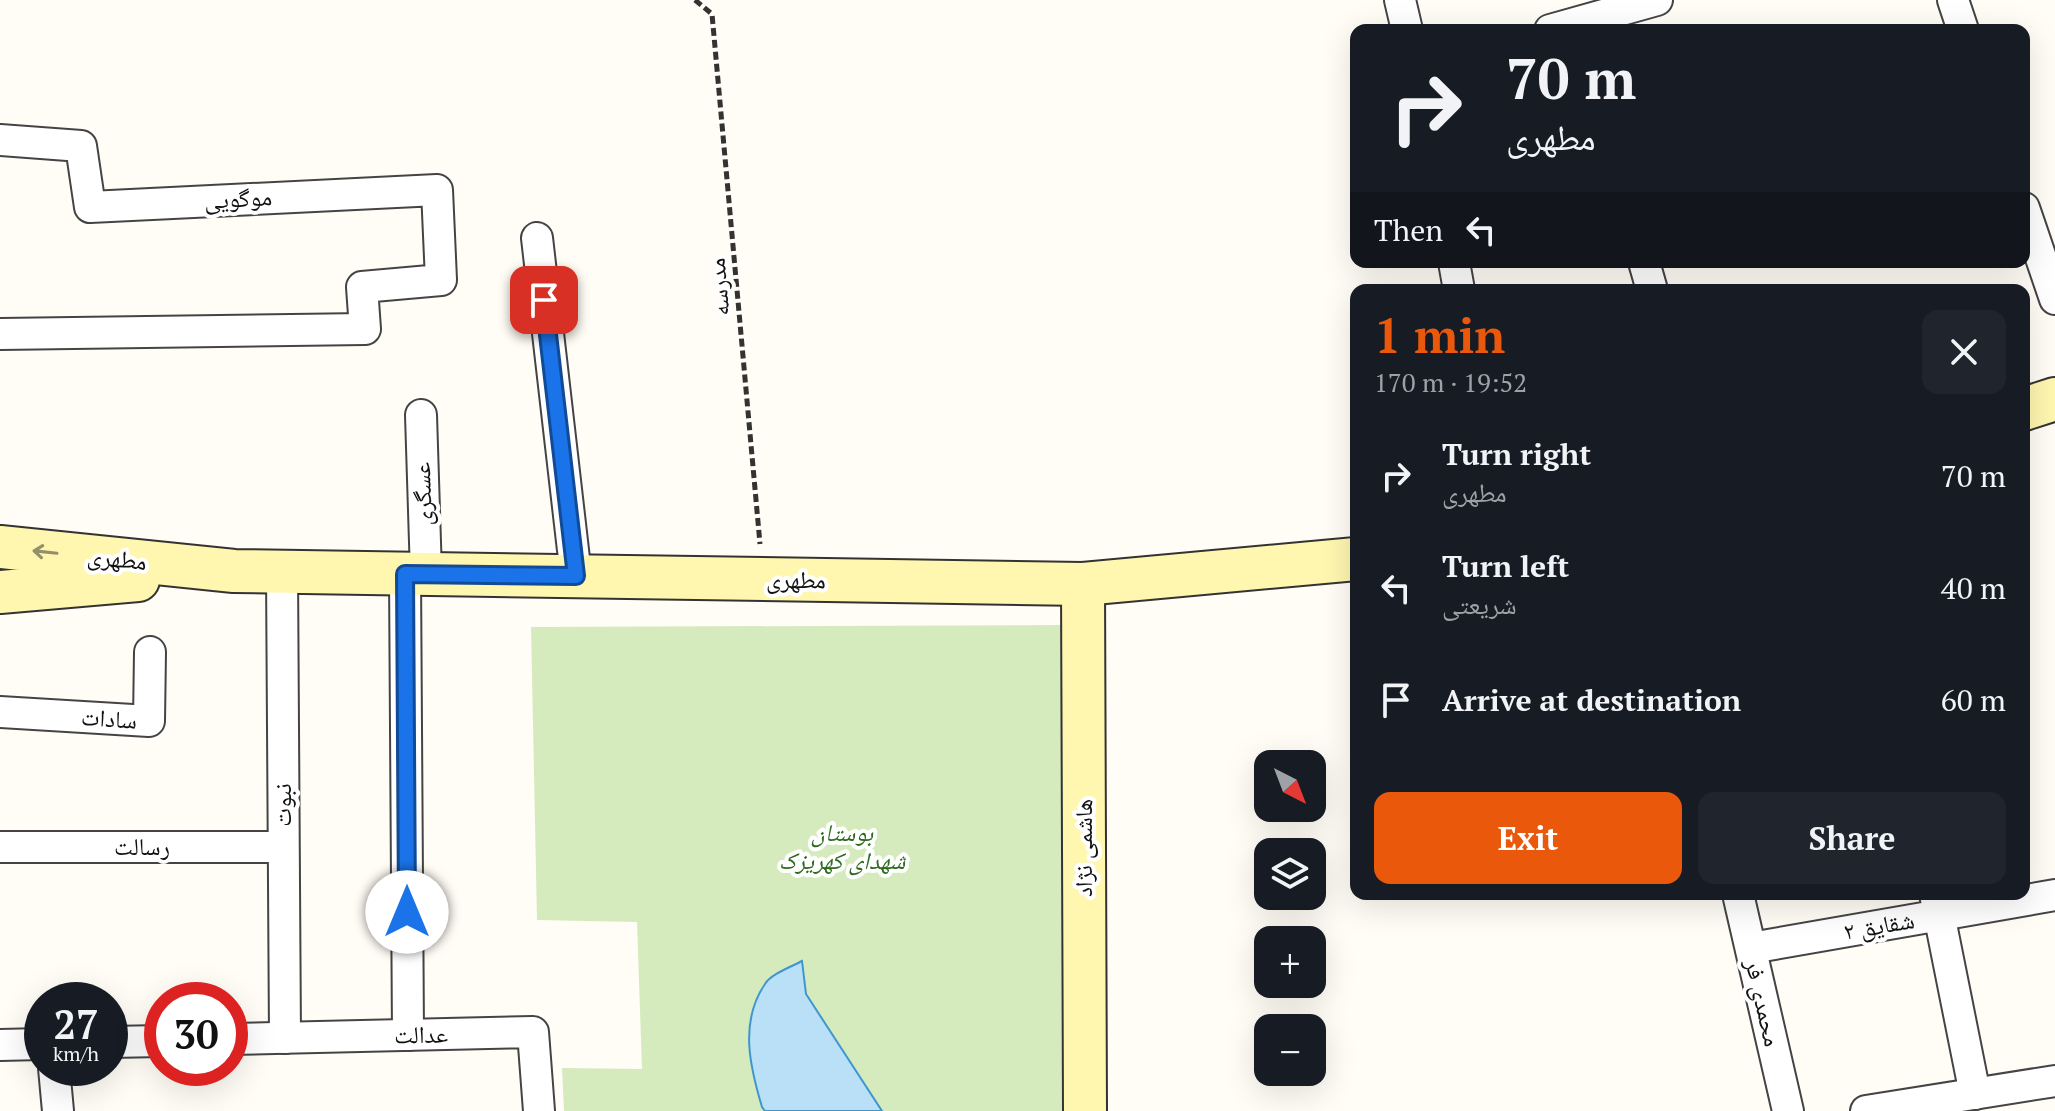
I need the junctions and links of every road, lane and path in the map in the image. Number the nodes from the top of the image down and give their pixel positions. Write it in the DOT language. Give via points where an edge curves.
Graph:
graph roads {
  1 [pos="695,0"];
  2 [pos="1400,0"];
  3 [pos="1657,0"];
  4 [pos="1953,0"];
  5 [pos="1600,15"];
  6 [pos="1406,24"];
  7 [pos="1570,24"];
  8 [pos="1961,24"];
  9 [pos="0,140"];
  10 [pos="2030,226"];
  11 [pos="537,238"];
  12 [pos="2055,299"];
  13 [pos="0,334"];
  14 [pos="2055,399"];
  15 [pos="2030,407"];
  16 [pos="421,415"];
  17 [pos="0,547"];
  18 [pos="1350,560"];
  19 [pos="234,571"];
  20 [pos="282,572"];
  21 [pos="415,574"];
  22 [pos="576,576"];
  23 [pos="763,579"];
  24 [pos="1083,584"];
  25 [pos="0,592"];
  26 [pos="150,652"];
  27 [pos="0,712"];
  28 [pos="0,847"];
  29 [pos="283,847"];
  30 [pos="2055,895"];
  31 [pos="2030,897"];
  32 [pos="1739,900"];
  33 [pos="1996,900"];
  34 [pos="1937,905"];
  35 [pos="1751,948"];
  36 [pos="408,1035"];
  37 [pos="285,1038"];
  38 [pos="248,1039"];
  39 [pos="24,1044"];
  40 [pos="0,1045"];
  41 [pos="2055,1081"];
  42 [pos="56,1086"];
  43 [pos="1975,1094"];
  44 [pos="58,1111"];
  45 [pos="539,1111"];
  46 [pos="1085,1111"];
  47 [pos="1788,1111"];
  48 [pos="1866,1111"];
  1 -- 23 [label="path, مدرسه" via="712,14"];
  2 -- 6 [label="street"];
  3 -- 5 [label="street"];
  4 -- 8 [label="street"];
  5 -- 7 [label="street"];
  9 -- 13 [label="street, موگویی" via="81,146 90,207 437,190 441,280 362,287 365,329"];
  10 -- 12 [label="street"];
  11 -- 22 [label="street"];
  14 -- 15 [label="street"];
  16 -- 21 [label="street, عسگری"];
  19 -- 17 [label="street, مطهری, one-way"];
  18 -- 24 [label="street, مطهری"];
  19 -- 20 [label="street, مطهری"];
  19 -- 25 [label="street, مطهری"];
  20 -- 21 [label="street, مطهری"];
  20 -- 29 [label="street, نبوت"];
  21 -- 22 [label="street, مطهری"];
  21 -- 36 [label="street, عسگری"];
  22 -- 23 [label="street, مطهری"];
  23 -- 24 [label="street, مطهری"];
  24 -- 46 [label="street, هاشمی نژاد"];
  26 -- 27 [label="street, سادات" via="149,721"];
  28 -- 29 [label="street, رسالت"];
  29 -- 37 [label="street, نبوت"];
  30 -- 31 [label="street, شقایق ۲"];
  32 -- 35 [label="street, محمدی فر"];
  33 -- 34 [label="street, شقایق ۲"];
  34 -- 35 [label="street, شقایق ۲"];
  34 -- 43 [label="street"];
  35 -- 47 [label="street, محمدی فر"];
  36 -- 37 [label="street, عدالت"];
  36 -- 45 [label="street, عدالت" via="533,1032"];
  37 -- 38 [label="street, عدالت"];
  39 -- 40 [label="street"];
  41 -- 43 [label="street"];
  42 -- 44 [label="street"];
  43 -- 48 [label="street"];
}
